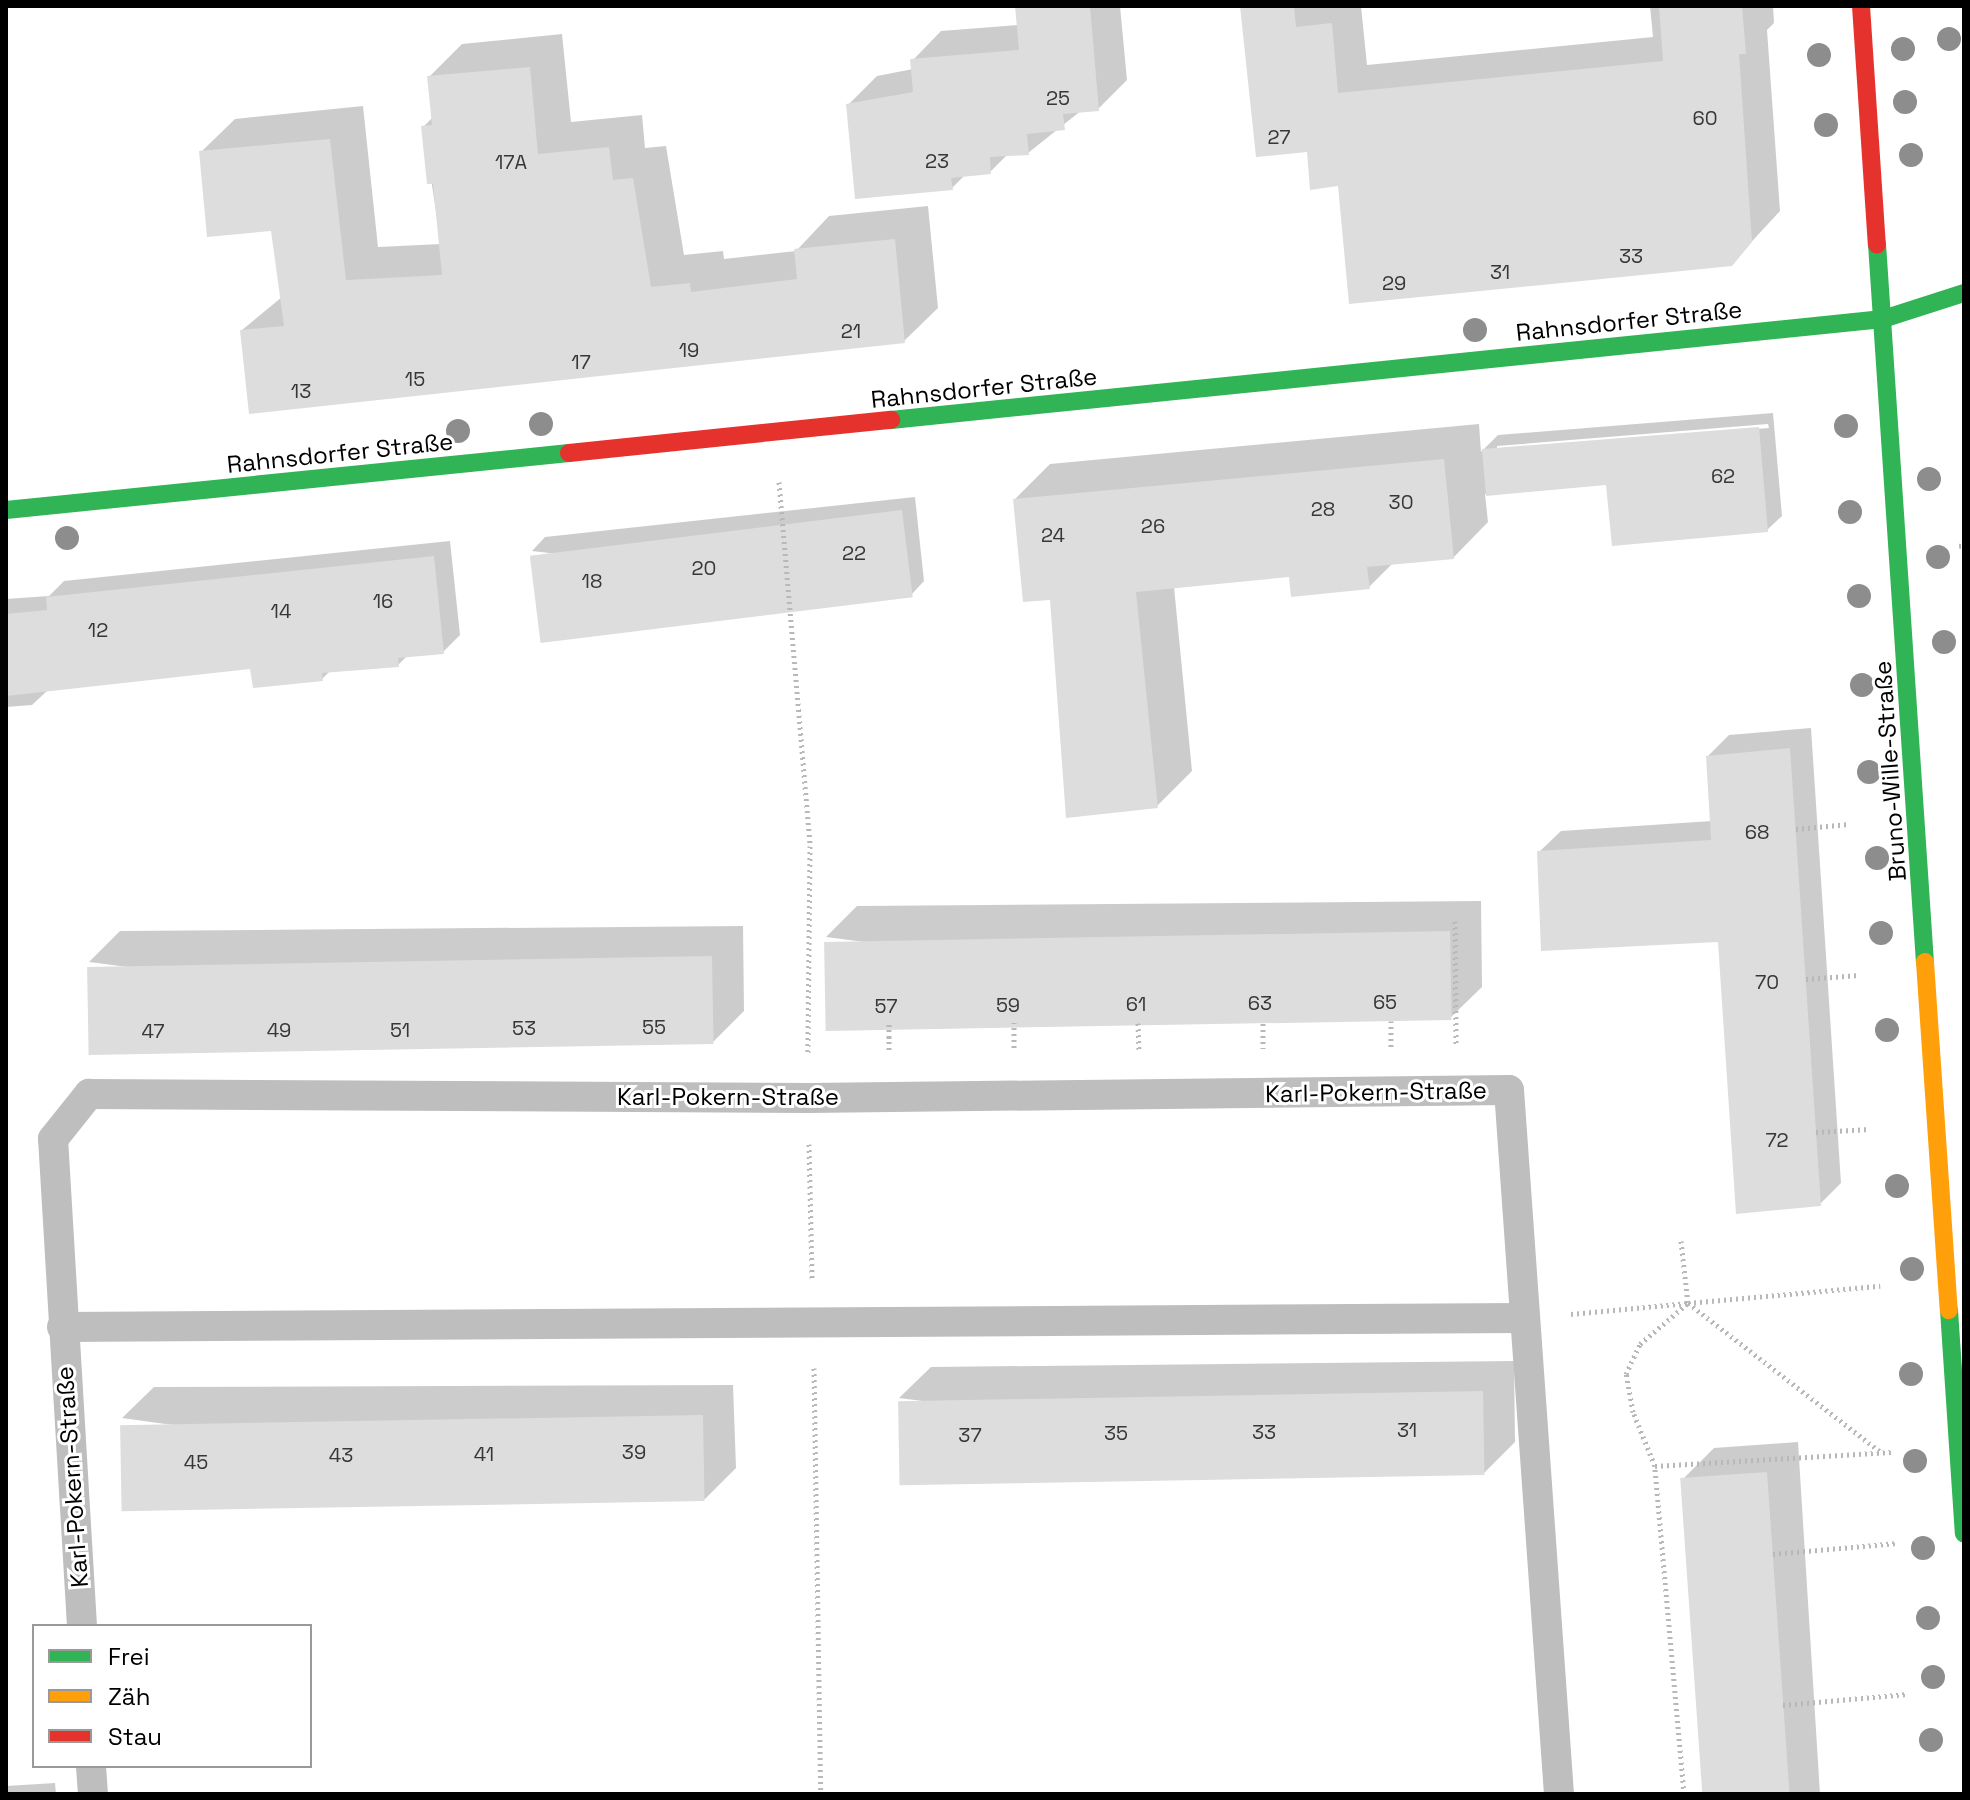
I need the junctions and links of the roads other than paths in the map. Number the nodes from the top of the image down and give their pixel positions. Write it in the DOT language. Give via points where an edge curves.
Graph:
graph roads {
  1 [pos="1861,6"];
  2 [pos="1964,293"];
  3 [pos="1883,319"];
  4 [pos="6,510"];
  5 [pos="1522,1318"];
  6 [pos="62,1327"];
  7 [pos="1964,1533"];
  8 [pos="82,1624"];
  9 [pos="91,1768"];
  10 [pos="93,1794"];
  11 [pos="1559,1794"];
  1 -- 3 [label="street, Bruno-Wille-Straße"];
  2 -- 3 [label="street, Rahnsdorfer Straße"];
  3 -- 4 [label="street, Rahnsdorfer Straße"];
  3 -- 7 [label="street, Bruno-Wille-Straße"];
  5 -- 6 [label="lane"];
  5 -- 6 [label="lane, Karl-Pokern-Straße" via="1509,1090 835,1098 89,1094 53,1139"];
  5 -- 11 [label="lane"];
  6 -- 8 [label="lane, Karl-Pokern-Straße"];
  9 -- 10 [label="lane"];
}
